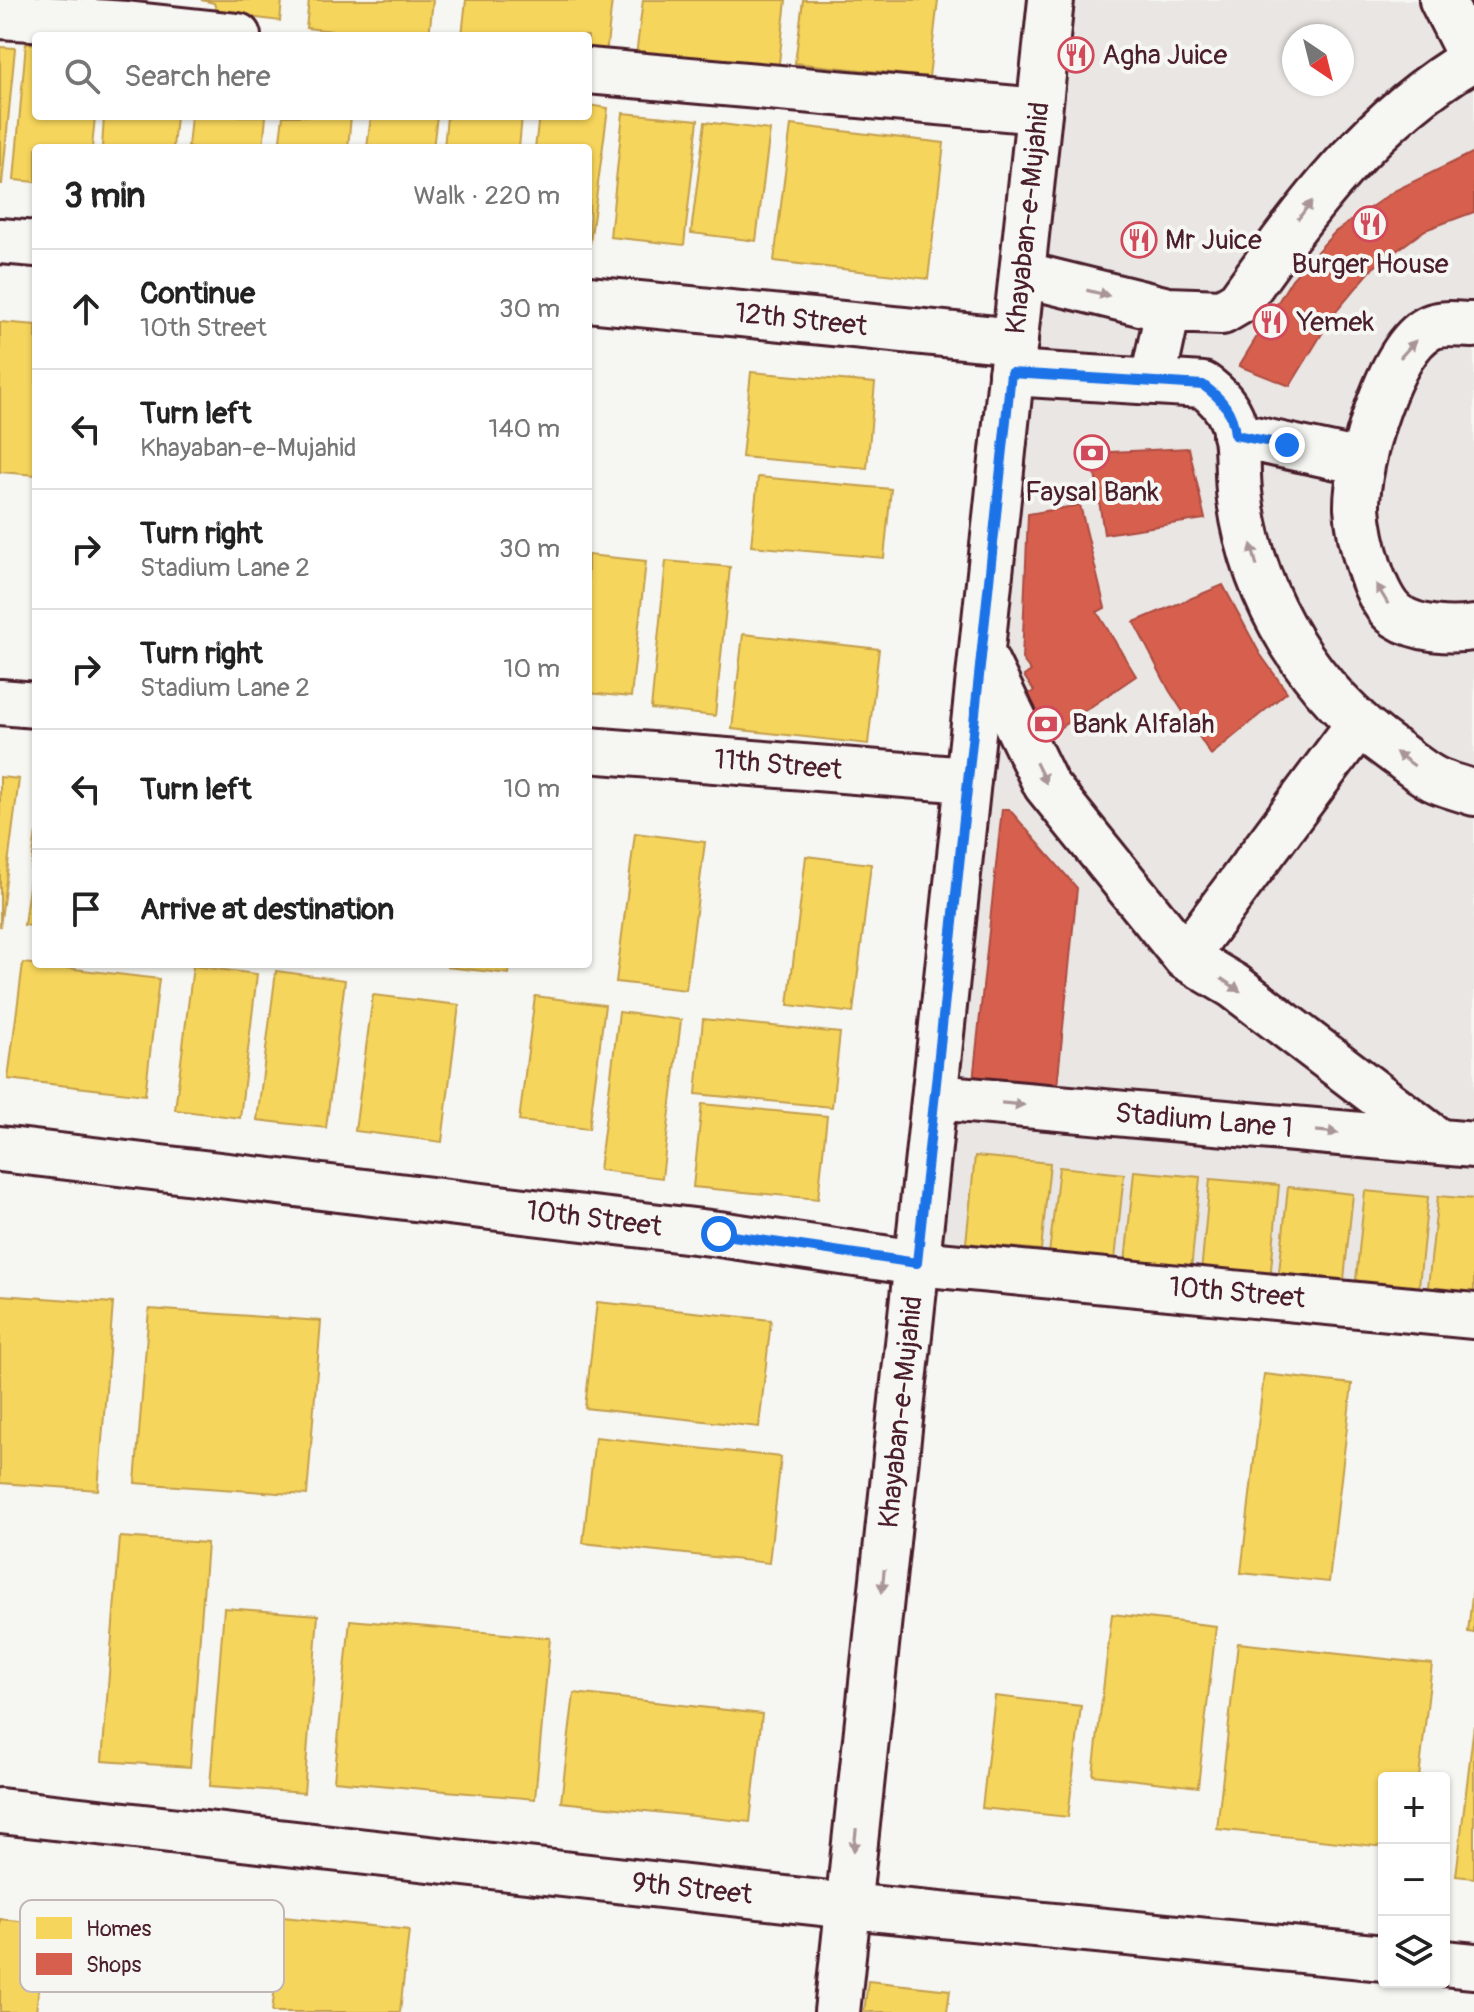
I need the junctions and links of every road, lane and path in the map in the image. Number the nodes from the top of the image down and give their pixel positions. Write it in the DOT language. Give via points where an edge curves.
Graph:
graph roads {
  1 [pos="1051,0"];
  2 [pos="1063,0"];
  3 [pos="1442,0"];
  4 [pos="0,16"];
  5 [pos="190,32"];
  6 [pos="1473,59"];
  7 [pos="592,71"];
  8 [pos="1040,97"];
  9 [pos="0,241"];
  10 [pos="32,244"];
  11 [pos="1022,274"];
  12 [pos="592,300"];
  13 [pos="1168,310"];
  14 [pos="1474,325"];
  15 [pos="1013,357"];
  16 [pos="1153,380"];
  17 [pos="1235,435"];
  18 [pos="1361,462"];
  19 [pos="1474,628"];
  20 [pos="982,653"];
  21 [pos="0,702"];
  22 [pos="32,705"];
  23 [pos="1358,725"];
  24 [pos="592,750"];
  25 [pos="968,780"];
  26 [pos="1474,793"];
  27 [pos="1185,957"];
  28 [pos="935,1097"];
  29 [pos="1456,1143"];
  30 [pos="0,1149"];
  31 [pos="917,1263"];
  32 [pos="1474,1316"];
  33 [pos="0,1811"];
  34 [pos="848,1906"];
  35 [pos="1378,1957"];
  36 [pos="1450,1964"];
  37 [pos="1474,1966"];
  38 [pos="837,2012"];
  1 -- 8 [label="street, Khayaban-e-Mujahid"];
  2 -- 8 [label="street"];
  3 -- 6 [label="street"];
  4 -- 5 [label="street"];
  13 -- 6 [label="street, one-way" via="1222,312 1239,302 1310,203 1375,135"];
  7 -- 8 [label="street"];
  8 -- 11 [label="street, Khayaban-e-Mujahid"];
  9 -- 10 [label="street"];
  11 -- 13 [label="street, one-way"];
  11 -- 15 [label="street, Khayaban-e-Mujahid"];
  12 -- 15 [label="street, 12th Street"];
  13 -- 16 [label="street"];
  18 -- 14 [label="street, one-way" via="1402,352 1432,327"];
  15 -- 16 [label="street, 12th Street"];
  15 -- 20 [label="street, Khayaban-e-Mujahid"];
  16 -- 17 [label="street, 12th Street" via="1203,385 1222,399 1234,420"];
  17 -- 18 [label="street"];
  23 -- 17 [label="street, 12th Street, one-way" via="1296,654 1262,582 1240,501"];
  19 -- 18 [label="street, one-way" via="1446,631 1396,615 1378,591 1357,508"];
  20 -- 25 [label="street, Khayaban-e-Mujahid"];
  20 -- 27 [label="street, one-way" via="1046,785"];
  21 -- 22 [label="street"];
  26 -- 23 [label="street, 12th Street, one-way" via="1432,779"];
  23 -- 27 [label="street"];
  24 -- 25 [label="street, 11th Street"];
  25 -- 28 [label="street, Khayaban-e-Mujahid"];
  27 -- 29 [label="street, one-way"];
  28 -- 29 [label="street, Stadium Lane 1, one-way"];
  28 -- 31 [label="street, Khayaban-e-Mujahid"];
  30 -- 31 [label="street, 10th Street" via="719,1234"];
  31 -- 32 [label="street, 10th Street"];
  31 -- 34 [label="street, Khayaban-e-Mujahid, one-way"];
  33 -- 34 [label="street, 9th Street"];
  34 -- 35 [label="street, 9th Street"];
  34 -- 38 [label="street, Khayaban-e-Mujahid"];
  36 -- 37 [label="street"];
}
